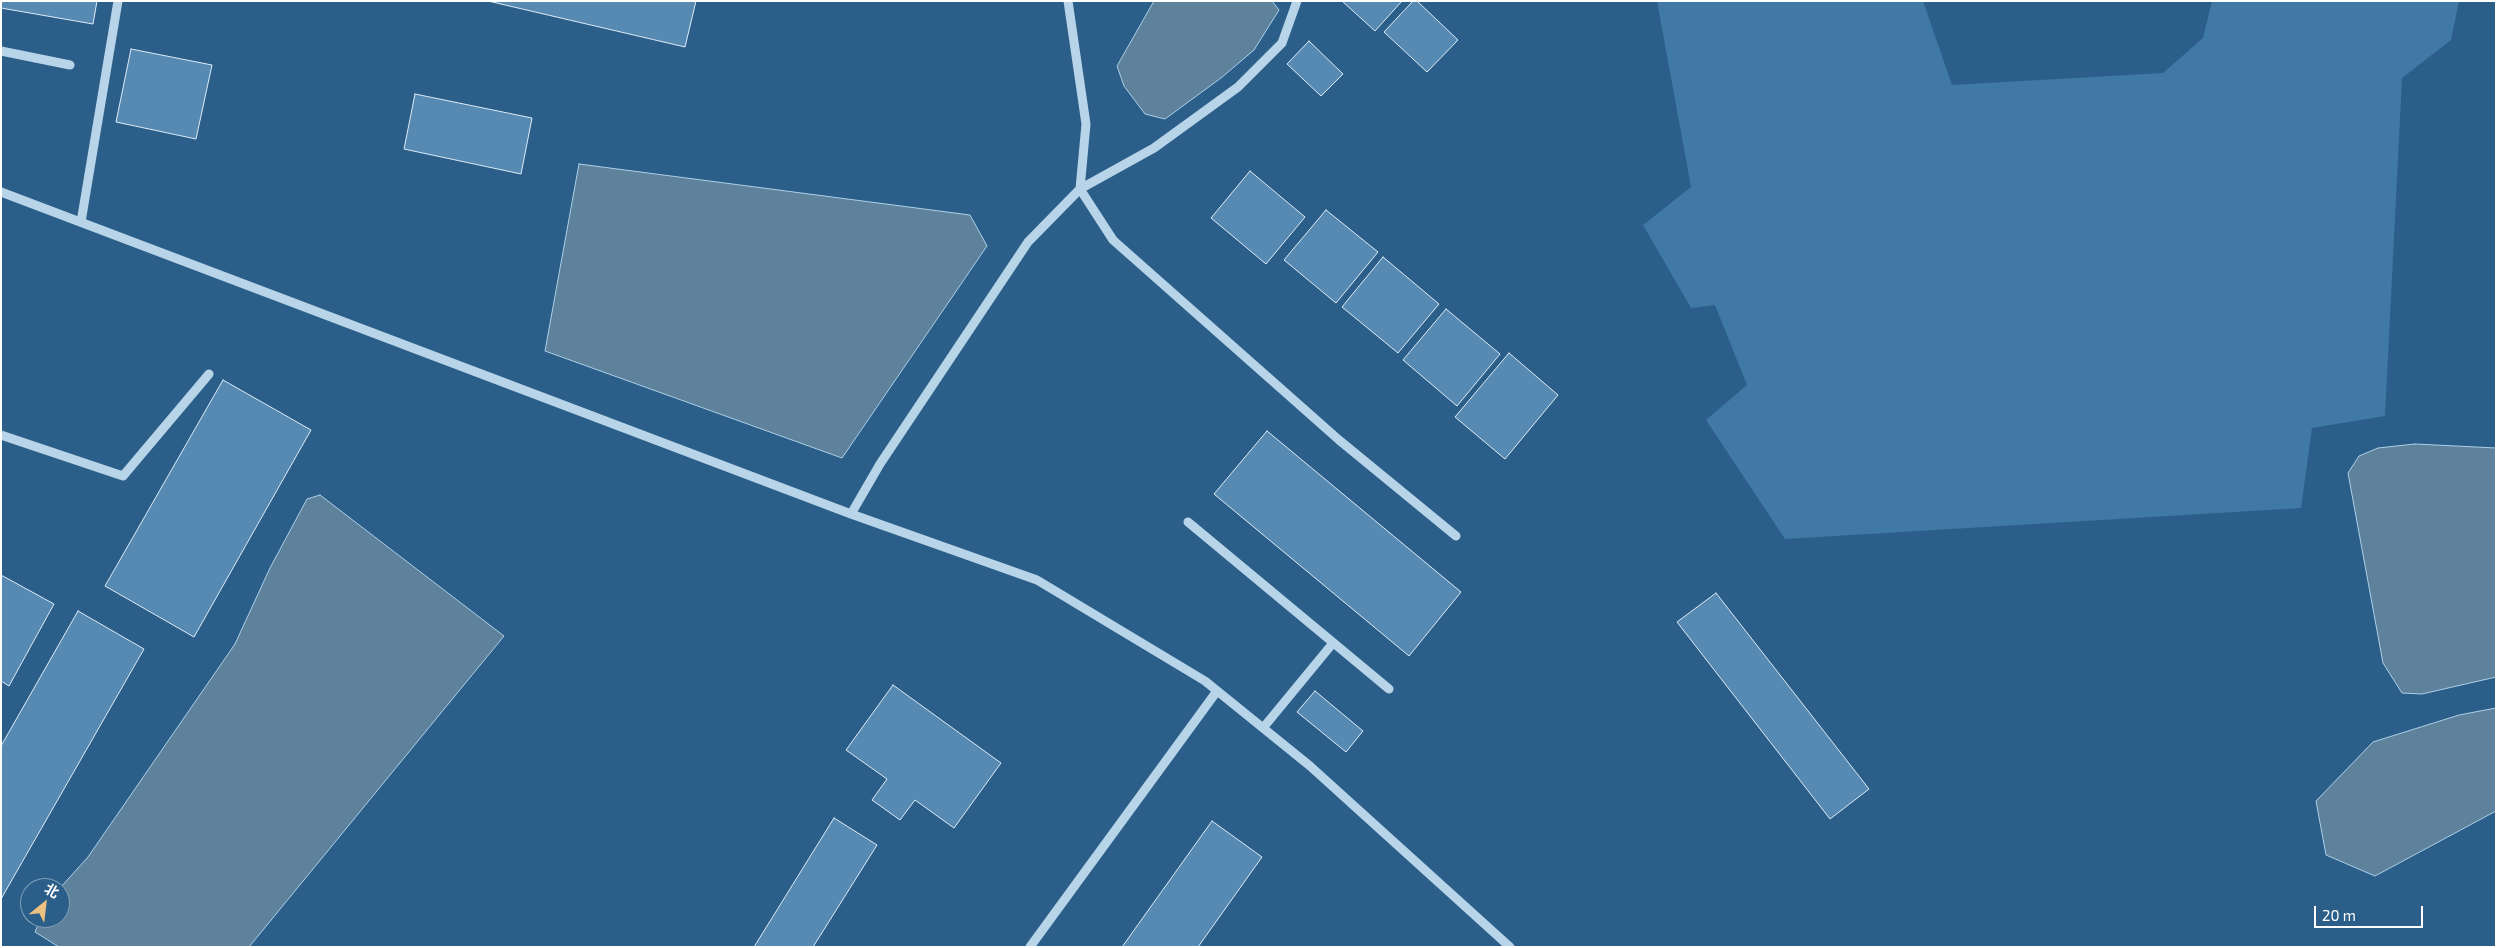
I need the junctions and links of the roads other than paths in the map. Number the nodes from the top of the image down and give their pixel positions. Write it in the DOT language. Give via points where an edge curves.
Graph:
graph roads {
  1 [pos="118,1"];
  2 [pos="1068,1"];
  3 [pos="1297,1"];
  4 [pos="1,51"];
  5 [pos="70,65"];
  6 [pos="1080,189"];
  7 [pos="1,192"];
  8 [pos="81,222"];
  9 [pos="209,374"];
  10 [pos="1,435"];
  11 [pos="851,514"];
  12 [pos="1188,522"];
  13 [pos="1456,536"];
  14 [pos="1333,643"];
  15 [pos="1389,689"];
  16 [pos="1217,691"];
  17 [pos="1263,728"];
  18 [pos="1030,947"];
  19 [pos="1510,947"];
  1 -- 8 [label="street"];
  2 -- 6 [label="street" via="1086,124"];
  3 -- 6 [label="street" via="1282,43 1238,87 1154,148"];
  4 -- 5 [label="street"];
  6 -- 11 [label="street" via="1028,242 880,464"];
  6 -- 13 [label="street" via="1113,240 1339,440"];
  7 -- 8 [label="street"];
  8 -- 11 [label="street"];
  9 -- 10 [label="street" via="123,476"];
  11 -- 16 [label="street" via="1037,580 1206,681"];
  12 -- 14 [label="street"];
  14 -- 15 [label="street"];
  14 -- 17 [label="street"];
  16 -- 17 [label="street"];
  16 -- 18 [label="street"];
  17 -- 19 [label="street"];
}
